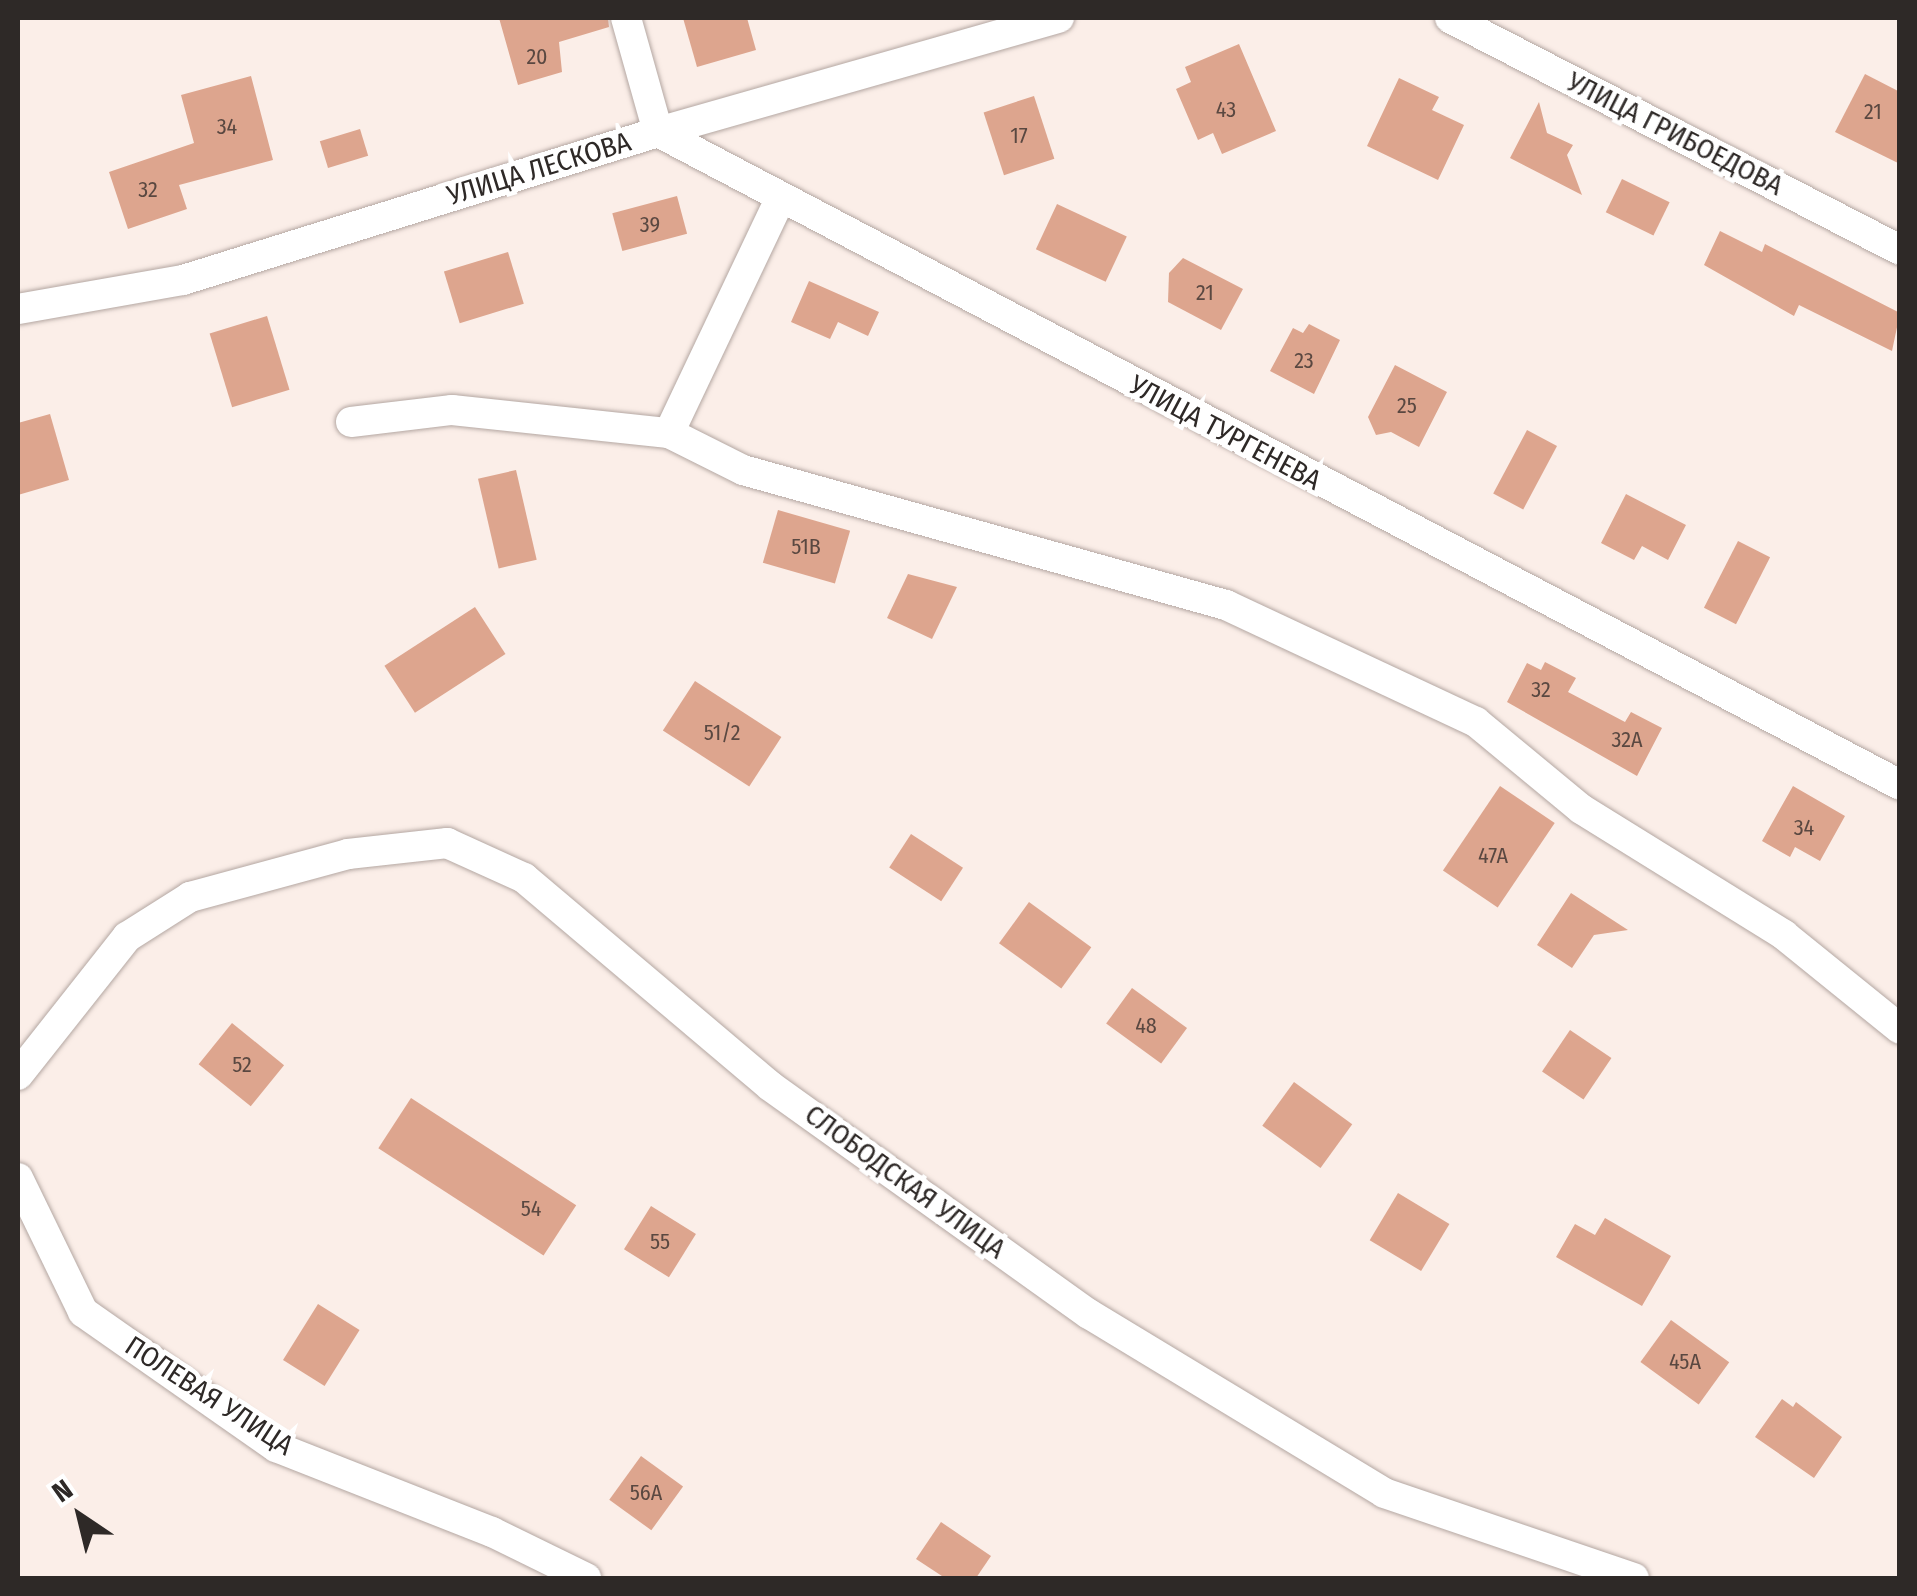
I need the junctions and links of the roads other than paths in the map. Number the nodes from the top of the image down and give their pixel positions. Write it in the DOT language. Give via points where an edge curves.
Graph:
graph roads {
  1 [pos="626,18"];
  2 [pos="1059,18"];
  3 [pos="1450,18"];
  4 [pos="658,132"];
  5 [pos="779,201"];
  6 [pos="1900,250"];
  7 [pos="18,309"];
  8 [pos="351,422"];
  9 [pos="670,433"];
  10 [pos="1900,785"];
  11 [pos="1900,1029"];
  12 [pos="18,1075"];
  13 [pos="18,1178"];
  14 [pos="586,1578"];
  15 [pos="1634,1578"];
  1 -- 4 [label="street"];
  2 -- 4 [label="street, УЛИЦА ЛЕСКОВА"];
  3 -- 6 [label="street, УЛИЦА ГРИБОЕДОВА"];
  4 -- 5 [label="street, УЛИЦА ТУРГЕНЕВА"];
  4 -- 7 [label="street, УЛИЦА ЛЕСКОВА" via="184,280"];
  5 -- 9 [label="street"];
  5 -- 10 [label="street, УЛИЦА ТУРГЕНЕВА"];
  8 -- 9 [label="street" via="452,410"];
  9 -- 11 [label="street" via="743,470 1226,605 1476,722 1580,809 1784,935"];
  12 -- 15 [label="street, СЛОБОДСКАЯ УЛИЦА" via="126,937 190,898 348,854 447,843 524,878 770,1086 1089,1314 1384,1493"];
  13 -- 14 [label="street, ПОЛЕВАЯ УЛИЦА" via="83,1312 276,1448 492,1532"];
}
